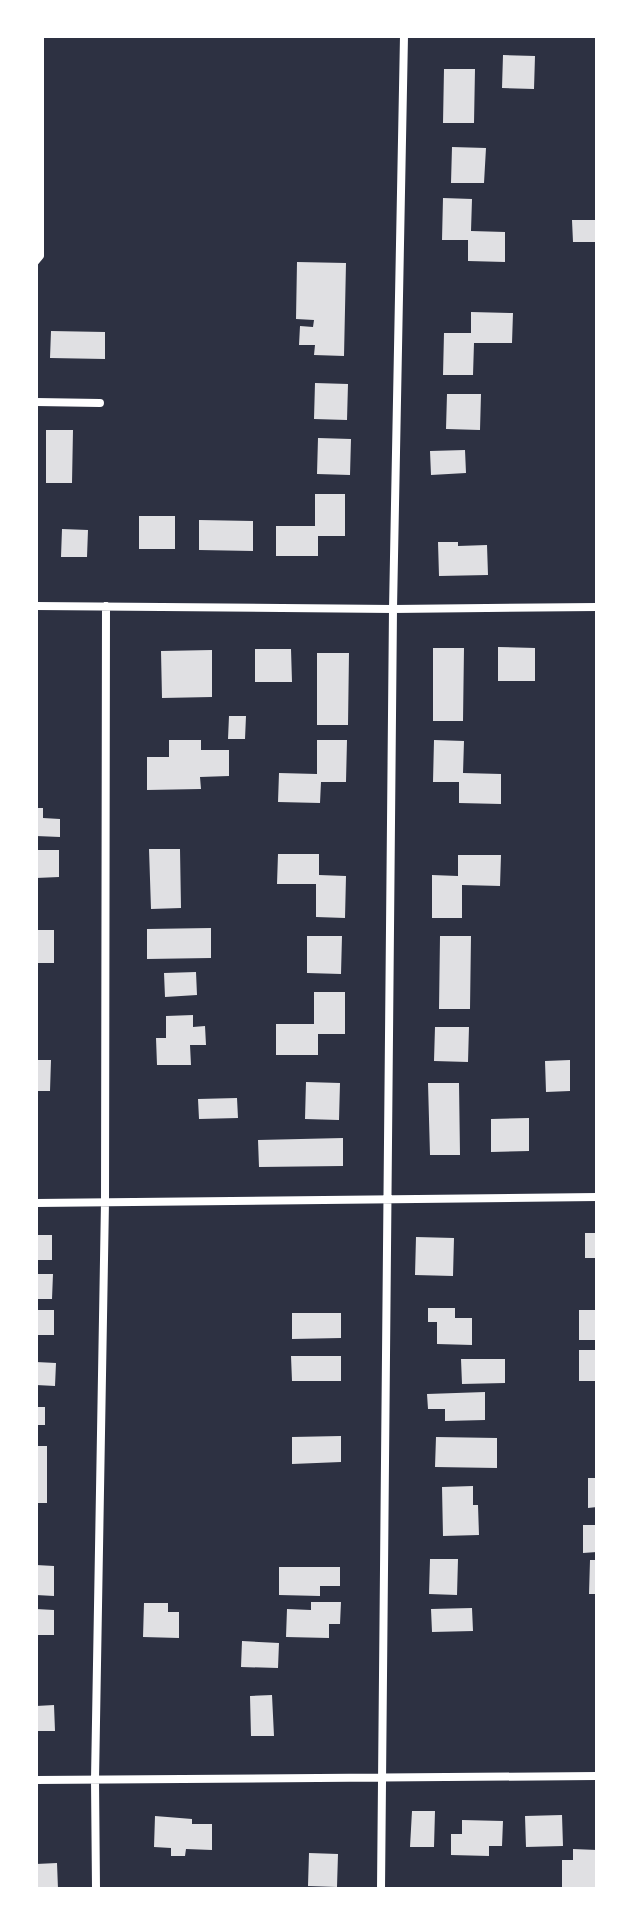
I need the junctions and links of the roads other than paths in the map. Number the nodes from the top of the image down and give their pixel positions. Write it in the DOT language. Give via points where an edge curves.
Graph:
graph roads {
  1 [pos="41,36"];
  2 [pos="404,36"];
  3 [pos="36,262"];
  4 [pos="36,402"];
  5 [pos="100,403"];
  6 [pos="36,606"];
  7 [pos="106,606"];
  8 [pos="597,607"];
  9 [pos="393,609"];
  10 [pos="597,1197"];
  11 [pos="386,1198"];
  12 [pos="105,1202"];
  13 [pos="36,1203"];
  14 [pos="380,1776"];
  15 [pos="597,1776"];
  16 [pos="36,1780"];
  17 [pos="95,1780"];
  18 [pos="96,1889"];
  19 [pos="381,1889"];
  1 -- 3 [label="lane" via="41,256"];
  2 -- 9 [label="street"];
  4 -- 5 [label="street"];
  6 -- 7 [label="street"];
  7 -- 9 [label="street"];
  7 -- 12 [label="street"];
  8 -- 9 [label="street"];
  9 -- 11 [label="street"];
  10 -- 11 [label="street"];
  11 -- 12 [label="street"];
  11 -- 14 [label="street"];
  12 -- 13 [label="street"];
  12 -- 17 [label="street"];
  14 -- 15 [label="street"];
  14 -- 17 [label="street"];
  14 -- 19 [label="street"];
  16 -- 17 [label="street"];
  17 -- 18 [label="street"];
}
